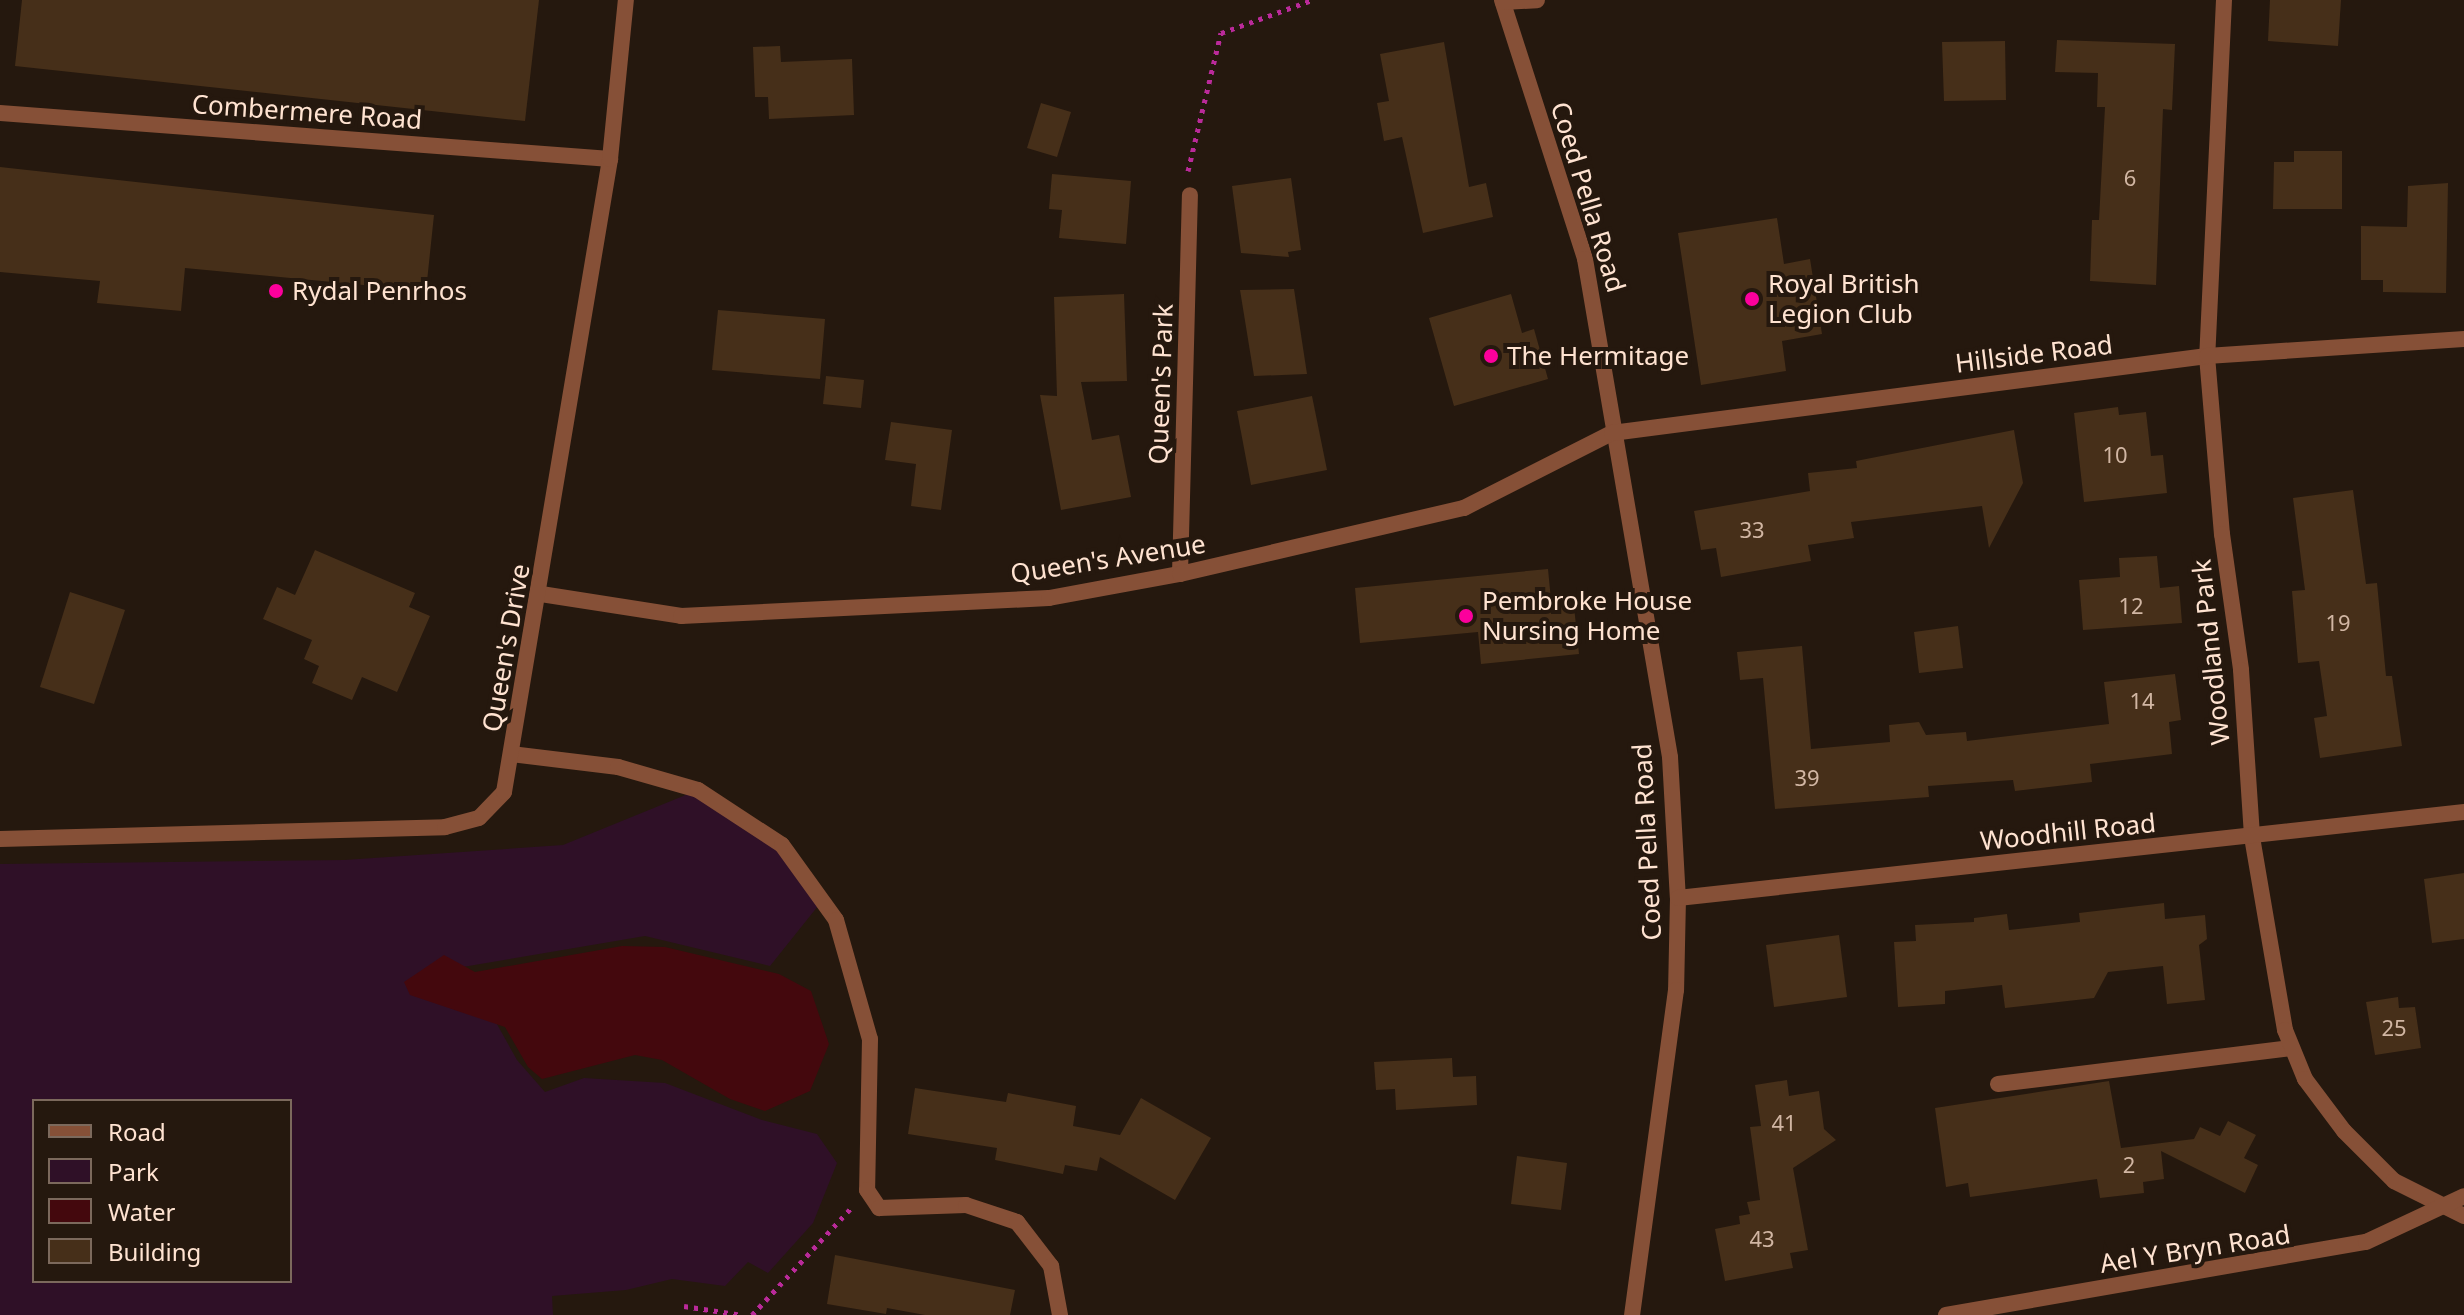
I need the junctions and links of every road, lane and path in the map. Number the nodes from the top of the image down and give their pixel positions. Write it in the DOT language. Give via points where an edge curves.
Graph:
graph roads {
  1 [pos="626,0"];
  2 [pos="1312,0"];
  3 [pos="1537,0"];
  4 [pos="2224,0"];
  5 [pos="1502,1"];
  6 [pos="0,113"];
  7 [pos="610,159"];
  8 [pos="1190,195"];
  9 [pos="2464,339"];
  10 [pos="2207,356"];
  11 [pos="1612,433"];
  12 [pos="1180,574"];
  13 [pos="541,594"];
  14 [pos="511,754"];
  15 [pos="2464,812"];
  16 [pos="2252,837"];
  17 [pos="0,839"];
  18 [pos="1678,898"];
  19 [pos="2292,1048"];
  20 [pos="1998,1084"];
  21 [pos="867,1190"];
  22 [pos="2464,1196"];
  23 [pos="2445,1207"];
  24 [pos="2464,1216"];
  25 [pos="684,1306"];
  26 [pos="742,1315"];
  27 [pos="752,1315"];
  28 [pos="1060,1315"];
  29 [pos="1632,1315"];
  30 [pos="1946,1315"];
  1 -- 7 [label="street, Queen's Drive"];
  2 -- 8 [label="path" via="1221,33 1185,181"];
  3 -- 5 [label="street"];
  4 -- 10 [label="street, Woodland Park"];
  5 -- 11 [label="street, Coed Pella Road" via="1585,259 1601,332"];
  6 -- 7 [label="street, Combermere Road"];
  7 -- 13 [label="street, Queen's Drive"];
  8 -- 12 [label="street, Queen's Park"];
  9 -- 10 [label="street, Hillside Road"];
  10 -- 11 [label="street, Hillside Road"];
  10 -- 16 [label="street, Woodland Park" via="2222,534 2241,670"];
  11 -- 12 [label="street, Queen's Avenue" via="1464,508"];
  11 -- 18 [label="street, Coed Pella Road" via="1670,757"];
  12 -- 13 [label="street, Queen's Avenue" via="1049,598 681,616"];
  13 -- 14 [label="street, Queen's Drive"];
  14 -- 17 [label="street, Queen's Drive" via="504,792 479,818 445,827"];
  14 -- 21 [label="street" via="618,767 698,790 782,845 836,920 870,1039"];
  15 -- 16 [label="street, Woodhill Road"];
  16 -- 18 [label="street, Woodhill Road"];
  16 -- 19 [label="street, Woodland Park"];
  18 -- 29 [label="street, Coed Pella Road" via="1676,990"];
  19 -- 20 [label="street"];
  19 -- 23 [label="street, Woodland Park" via="2305,1079 2344,1131 2394,1181"];
  21 -- 27 [label="path"];
  21 -- 28 [label="street" via="879,1208 966,1205 1017,1222 1051,1266"];
  22 -- 23 [label="street, Ael Y Bryn Road"];
  23 -- 24 [label="street, Woodland Park"];
  23 -- 30 [label="street, Ael Y Bryn Road" via="2366,1242 2303,1256"];
  25 -- 26 [label="path"];
}
